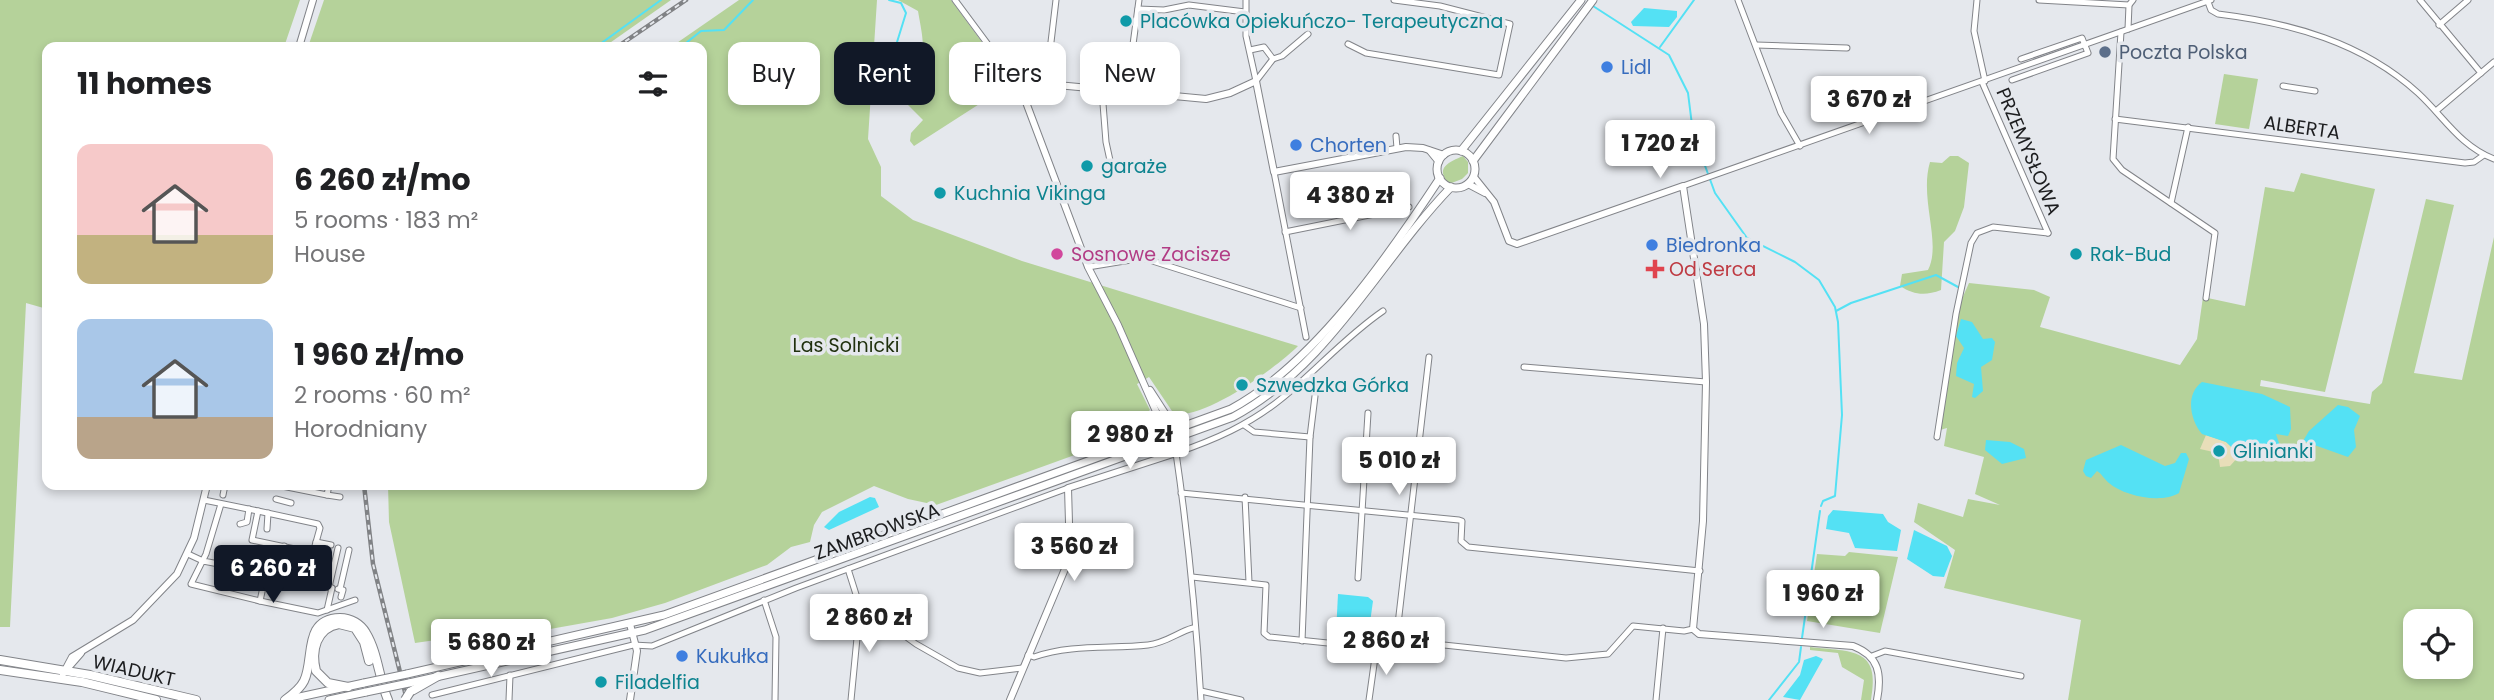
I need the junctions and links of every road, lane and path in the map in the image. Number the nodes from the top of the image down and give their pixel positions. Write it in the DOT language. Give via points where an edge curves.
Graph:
graph roads {
  1 [pos="313,0"];
  2 [pos="955,0"];
  3 [pos="1056,0"];
  4 [pos="1139,0"];
  5 [pos="1246,0"];
  6 [pos="1394,0"];
  7 [pos="1581,0"];
  8 [pos="1593,0"];
  9 [pos="1738,0"];
  10 [pos="1977,0"];
  11 [pos="2039,0"];
  12 [pos="2420,0"];
  13 [pos="2468,0"];
  14 [pos="2210,1"];
  15 [pos="2131,3"];
  16 [pos="1138,9"];
  17 [pos="1245,12"];
  18 [pos="2439,25"];
  19 [pos="2125,31"];
  20 [pos="1308,34"];
  21 [pos="300,42"];
  22 [pos="986,42"];
  23 [pos="1051,42"];
  24 [pos="1133,42"];
  25 [pos="1348,44"];
  26 [pos="1756,45"];
  27 [pos="2086,45"];
  28 [pos="1847,48"];
  29 [pos="1250,50"];
  30 [pos="1273,59"];
  31 [pos="2021,59"];
  32 [pos="2494,62"];
  33 [pos="2481,74"];
  34 [pos="2012,80"];
  35 [pos="1256,81"];
  36 [pos="1984,81"];
  37 [pos="2283,86"];
  38 [pos="2315,91"];
  39 [pos="1180,96"];
  40 [pos="1027,105"];
  41 [pos="1103,105"];
  42 [pos="2436,111"];
  43 [pos="2115,119"];
  44 [pos="2188,127"];
  45 [pos="1396,136"];
  46 [pos="1800,146"];
  47 [pos="1397,148"];
  48 [pos="1429,150"];
  49 [pos="1461,151"];
  50 [pos="1444,155"];
  51 [pos="2484,155"];
  52 [pos="2494,159"];
  53 [pos="1473,161"];
  54 [pos="1439,162"];
  55 [pos="1111,165"];
  56 [pos="1274,173"];
  57 [pos="1474,177"];
  58 [pos="1440,178"];
  59 [pos="1468,184"];
  60 [pos="1683,186"];
  61 [pos="1451,187"];
  62 [pos="1488,194"];
  63 [pos="2171,203"];
  64 [pos="1409,207"];
  65 [pos="1285,232"];
  66 [pos="1088,267"];
  67 [pos="2206,298"];
  68 [pos="1301,308"];
  69 [pos="1383,311"];
  70 [pos="1306,337"];
  71 [pos="1312,351"];
  72 [pos="1429,357"];
  73 [pos="1524,367"];
  74 [pos="1706,382"];
  75 [pos="1315,396"];
  76 [pos="1368,413"];
  77 [pos="1244,425"];
  78 [pos="1172,436"];
  79 [pos="1310,437"];
  80 [pos="1937,437"];
  81 [pos="1176,453"];
  82 [pos="1068,488"];
  83 [pos="206,490"];
  84 [pos="224,490"];
  85 [pos="280,490"];
  86 [pos="304,490"];
  87 [pos="328,490"];
  88 [pos="1181,493"];
  89 [pos="223,495"];
  90 [pos="327,495"];
  91 [pos="340,497"];
  92 [pos="1245,497"];
  93 [pos="204,500"];
  94 [pos="291,503"];
  95 [pos="1307,503"];
  96 [pos="221,504"];
  97 [pos="249,509"];
  98 [pos="1363,509"];
  99 [pos="258,511"];
  100 [pos="268,513"];
  101 [pos="1411,515"];
  102 [pos="240,524"];
  103 [pos="267,529"];
  104 [pos="242,538"];
  105 [pos="252,540"];
  106 [pos="316,542"];
  107 [pos="331,545"];
  108 [pos="284,546"];
  109 [pos="338,548"];
  110 [pos="349,550"];
  111 [pos="313,553"];
  112 [pos="188,554"];
  113 [pos="328,556"];
  114 [pos="203,561"];
  115 [pos="290,565"];
  116 [pos="848,569"];
  117 [pos="1700,571"];
  118 [pos="265,573"];
  119 [pos="1192,577"];
  120 [pos="1358,579"];
  121 [pos="1250,582"];
  122 [pos="331,587"];
  123 [pos="355,600"];
  124 [pos="764,600"];
  125 [pos="260,601"];
  126 [pos="860,607"];
  127 [pos="327,610"];
  128 [pos="630,624"];
  129 [pos="1193,628"];
  130 [pos="1664,628"];
  131 [pos="1696,631"];
  132 [pos="634,633"];
  133 [pos="1397,640"];
  134 [pos="1302,641"];
  135 [pos="637,646"];
  136 [pos="1376,650"];
  137 [pos="1028,655"];
  138 [pos="1872,656"];
  139 [pos="0,660"];
  140 [pos="1022,668"];
  141 [pos="0,670"];
  142 [pos="65,670"];
  143 [pos="510,675"];
  144 [pos="438,676"];
  145 [pos="2021,676"];
  146 [pos="60,679"];
  147 [pos="348,687"];
  148 [pos="410,687"];
  149 [pos="1201,691"];
  150 [pos="432,695"];
  151 [pos="156,700"];
  152 [pos="196,700"];
  153 [pos="285,700"];
  154 [pos="329,700"];
  155 [pos="385,700"];
  156 [pos="405,700"];
  157 [pos="509,700"];
  158 [pos="630,700"];
  159 [pos="775,700"];
  160 [pos="851,700"];
  161 [pos="1010,700"];
  162 [pos="1201,700"];
  163 [pos="1241,700"];
  164 [pos="1369,700"];
  165 [pos="1656,700"];
  166 [pos="1877,700"];
  1 -- 21 [label="street"];
  2 -- 22 [label="street"];
  3 -- 23 [label="street"];
  4 -- 16 [label="street"];
  5 -- 17 [label="street"];
  6 -- 25 [label="street" via="1510,24 1499,75 1366,53"];
  7 -- 49 [label="main road"];
  8 -- 53 [label="main road"];
  9 -- 26 [label="street"];
  10 -- 36 [label="street, PRZEMYSŁOWA" via="1973,22"];
  11 -- 15 [label="street"];
  12 -- 18 [label="street"];
  13 -- 18 [label="street"];
  14 -- 19 [label="street"];
  14 -- 42 [label="street" via="2211,10 2218,14 2279,24 2351,48 2388,67"];
  15 -- 19 [label="street"];
  16 -- 17 [label="street" via="1189,5"];
  16 -- 24 [label="street"];
  17 -- 29 [label="street"];
  18 -- 33 [label="street"];
  19 -- 27 [label="street"];
  19 -- 43 [label="street"];
  20 -- 30 [label="street"];
  26 -- 28 [label="street"];
  26 -- 46 [label="street" via="1781,113"];
  27 -- 31 [label="street" via="2082,38"];
  27 -- 34 [label="street" via="2085,55"];
  27 -- 36 [label="street"];
  29 -- 30 [label="street" via="1264,47"];
  29 -- 35 [label="street"];
  30 -- 35 [label="street"];
  32 -- 33 [label="street"];
  33 -- 42 [label="street"];
  35 -- 39 [label="street" via="1214,98"];
  35 -- 56 [label="street"];
  36 -- 46 [label="street"];
  36 -- 80 [label="street, PRZEMYSŁOWA" via="2048,233 1993,227 1974,237 1955,314"];
  37 -- 38 [label="street, ALBERTA"];
  40 -- 66 [label="street"];
  41 -- 55 [label="street"];
  42 -- 51 [label="street" via="2462,141"];
  43 -- 44 [label="street, ALBERTA"];
  43 -- 63 [label="street" via="2112,152 2117,166"];
  44 -- 51 [label="street, ALBERTA" via="2465,163"];
  44 -- 63 [label="street"];
  45 -- 47 [label="street"];
  46 -- 60 [label="street"];
  47 -- 48 [label="street"];
  47 -- 56 [label="street"];
  48 -- 50 [label="street"];
  48 -- 54 [label="street"];
  49 -- 50 [label="main road"];
  49 -- 53 [label="main road"];
  50 -- 54 [label="main road"];
  51 -- 52 [label="street"];
  53 -- 57 [label="main road"];
  54 -- 58 [label="main road"];
  56 -- 65 [label="street"];
  57 -- 59 [label="main road"];
  57 -- 62 [label="street"];
  58 -- 61 [label="main road"];
  58 -- 71 [label="main road"];
  59 -- 61 [label="main road"];
  59 -- 62 [label="street"];
  60 -- 62 [label="street" via="1517,244 1509,241"];
  60 -- 74 [label="street" via="1703,313"];
  61 -- 71 [label="main road"];
  63 -- 67 [label="street" via="2215,233"];
  64 -- 65 [label="street"];
  65 -- 68 [label="street"];
  66 -- 68 [label="street" via="1143,258"];
  66 -- 78 [label="street" via="1146,386 1167,415"];
  68 -- 70 [label="street"];
  69 -- 77 [label="street, ZAMBROWSKA" via="1357,329 1281,400"];
  71 -- 78 [label="main road, ZAMBROWSKA" via="1245,401"];
  72 -- 101 [label="street"];
  73 -- 74 [label="street"];
  74 -- 117 [label="street"];
  75 -- 79 [label="street"];
  76 -- 98 [label="street"];
  77 -- 79 [label="street" via="1254,432"];
  77 -- 81 [label="street, ZAMBROWSKA"];
  78 -- 81 [label="street"];
  78 -- 128 [label="main road, ZAMBROWSKA"];
  78 -- 132 [label="main road, ZAMBROWSKA"];
  79 -- 95 [label="street"];
  81 -- 82 [label="street, ZAMBROWSKA"];
  81 -- 88 [label="street"];
  82 -- 116 [label="street, ZAMBROWSKA"];
  82 -- 137 [label="street" via="1070,557"];
  83 -- 93 [label="street"];
  84 -- 89 [label="street"];
  85 -- 94 [label="street" via="279,500"];
  86 -- 90 [label="street"];
  87 -- 90 [label="street"];
  88 -- 92 [label="street"];
  88 -- 119 [label="street"];
  90 -- 91 [label="street"];
  92 -- 95 [label="street"];
  92 -- 121 [label="street"];
  93 -- 96 [label="street"];
  93 -- 112 [label="street"];
  95 -- 98 [label="street"];
  95 -- 134 [label="street"];
  96 -- 97 [label="street"];
  96 -- 114 [label="street"];
  97 -- 99 [label="street"];
  97 -- 102 [label="street" via="247,522"];
  98 -- 101 [label="street"];
  98 -- 120 [label="street"];
  99 -- 100 [label="street"];
  99 -- 105 [label="street"];
  100 -- 103 [label="street"];
  100 -- 106 [label="street" via="318,524"];
  101 -- 117 [label="street" via="1462,521 1462,543 1471,547"];
  101 -- 133 [label="street"];
  104 -- 105 [label="street"];
  105 -- 108 [label="street"];
  106 -- 107 [label="street"];
  106 -- 111 [label="street"];
  108 -- 111 [label="street"];
  108 -- 115 [label="street" via="279,562"];
  109 -- 122 [label="street"];
  110 -- 122 [label="street" via="341,593"];
  111 -- 113 [label="street"];
  112 -- 114 [label="street"];
  112 -- 142 [label="street" via="151,603 81,653"];
  114 -- 118 [label="street"];
  114 -- 125 [label="street" via="189,587"];
  116 -- 124 [label="street, ZAMBROWSKA"];
  116 -- 126 [label="street"];
  117 -- 131 [label="street"];
  118 -- 122 [label="street"];
  118 -- 125 [label="street"];
  119 -- 121 [label="street"];
  119 -- 129 [label="street"];
  121 -- 134 [label="street" via="1266,584 1264,633"];
  122 -- 127 [label="street"];
  123 -- 127 [label="street"];
  124 -- 135 [label="street, ZAMBROWSKA" via="667,641"];
  124 -- 159 [label="street" via="776,637"];
  125 -- 127 [label="street" via="316,613"];
  126 -- 140 [label="street" via="958,668 980,673"];
  126 -- 160 [label="street"];
  128 -- 132 [label="street"];
  128 -- 147 [label="main road, ZAMBROWSKA, bridge"];
  129 -- 137 [label="street" via="1150,645 1057,649"];
  129 -- 149 [label="street"];
  130 -- 131 [label="street"];
  130 -- 133 [label="street" via="1633,626 1608,654 1566,659"];
  130 -- 165 [label="street"];
  131 -- 138 [label="street" via="1853,646"];
  132 -- 135 [label="street"];
  132 -- 144 [label="main road, ZAMBROWSKA"];
  133 -- 136 [label="street" via="1392,650"];
  134 -- 136 [label="street"];
  135 -- 143 [label="street, ZAMBROWSKA"];
  135 -- 158 [label="street"];
  136 -- 164 [label="street"];
  137 -- 140 [label="street"];
  138 -- 145 [label="street" via="1885,651"];
  138 -- 166 [label="street" via="1880,673"];
  139 -- 142 [label="main road, WIADUKT"];
  140 -- 161 [label="street"];
  141 -- 146 [label="main road, WIADUKT"];
  142 -- 146 [label="street"];
  142 -- 152 [label="main road, WIADUKT"];
  143 -- 150 [label="street, ZAMBROWSKA"];
  143 -- 157 [label="street"];
  144 -- 148 [label="main road"];
  144 -- 148 [label="main road, ZAMBROWSKA"];
  146 -- 151 [label="main road, WIADUKT"];
  147 -- 153 [label="main road"];
  147 -- 155 [label="main road" via="323,680 315,667 318,638 334,625 348,625 362,637"];
  148 -- 154 [label="main road, bridge"];
  148 -- 156 [label="main road, bridge"];
  149 -- 162 [label="street"];
  149 -- 163 [label="street"];
  153 -- 155 [label="main road" via="304,680 313,635 325,622 341,618 355,622 366,633"];
}
